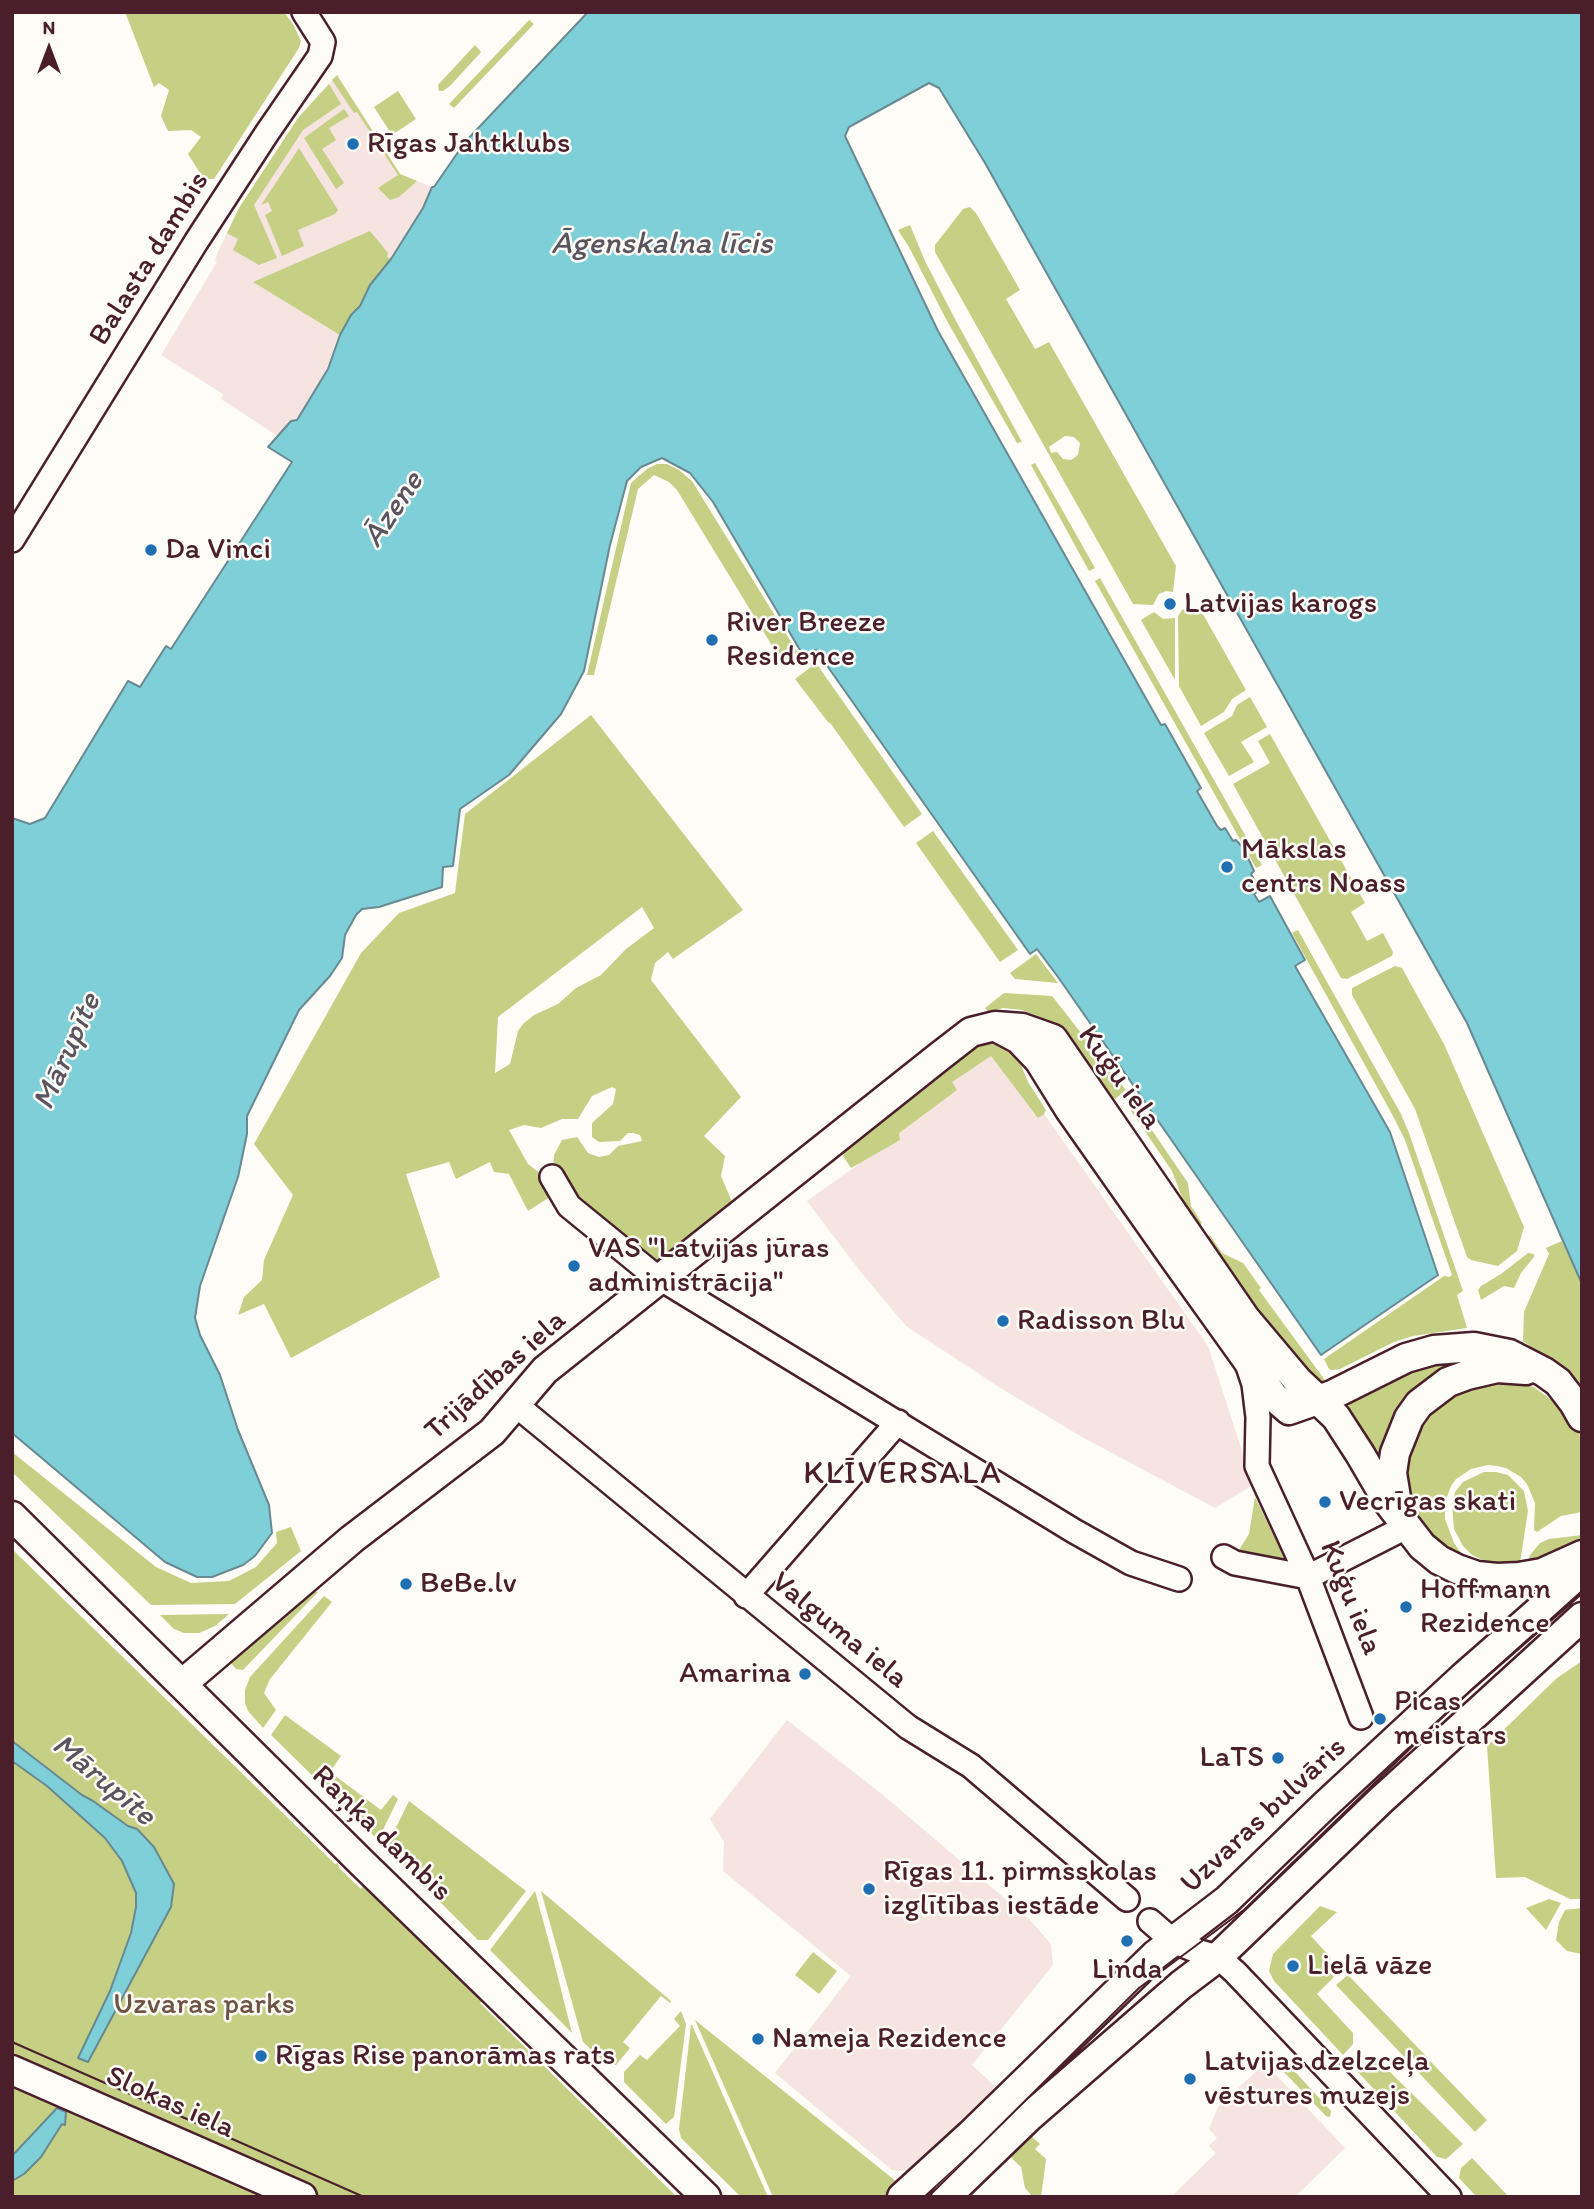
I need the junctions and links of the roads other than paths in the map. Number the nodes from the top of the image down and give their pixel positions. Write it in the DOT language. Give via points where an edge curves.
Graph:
graph roads {
  1 [pos="304,12"];
  2 [pos="12,540"];
  3 [pos="995,1026"];
  4 [pos="1102,1132"];
  5 [pos="552,1177"];
  6 [pos="662,1278"];
  7 [pos="1244,1356"];
  8 [pos="1544,1372"];
  9 [pos="1318,1401"];
  10 [pos="516,1405"];
  11 [pos="1289,1410"];
  12 [pos="1582,1417"];
  13 [pos="898,1422"];
  14 [pos="1257,1466"];
  15 [pos="12,1516"];
  16 [pos="1403,1522"];
  17 [pos="1582,1555"];
  18 [pos="1229,1560"];
  19 [pos="1582,1573"];
  20 [pos="1308,1577"];
  21 [pos="1179,1579"];
  22 [pos="746,1596"];
  23 [pos="1582,1617"];
  24 [pos="182,1684"];
  25 [pos="1361,1717"];
  26 [pos="1127,1899"];
  27 [pos="1150,1921"];
  28 [pos="1173,1941"];
  29 [pos="1218,1956"];
  30 [pos="12,2070"];
  31 [pos="302,2197"];
  32 [pos="706,2197"];
  33 [pos="902,2197"];
  34 [pos="946,2197"];
  35 [pos="1449,2197"];
  1 -- 2 [label="street, Balasta dambis" via="323,42 320,56 202,232"];
  3 -- 4 [label="main road, Kuģu iela" via="1022,1028 1053,1039"];
  3 -- 6 [label="main road, Trijādības iela" via="971,1032"];
  4 -- 7 [label="main road, Kuģu iela"];
  4 -- 9 [label="main road, Kuģu iela" via="1251,1326"];
  5 -- 6 [label="street" via="569,1206"];
  6 -- 10 [label="main road, Trijādības iela" via="545,1370"];
  6 -- 13 [label="street"];
  7 -- 11 [label="main road, Kuģu iela"];
  7 -- 14 [label="street, Kuģu iela" via="1258,1417"];
  8 -- 9 [label="main road" via="1495,1351 1446,1348 1406,1358"];
  8 -- 12 [label="main road" via="1558,1382"];
  8 -- 16 [label="main road" via="1482,1371 1448,1382 1419,1404 1405,1426 1392,1473"];
  9 -- 11 [label="main road"];
  9 -- 16 [label="main road, Kuģu iela" via="1336,1418"];
  10 -- 22 [label="street, Valguma iela"];
  10 -- 24 [label="main road, Trijādības iela" via="492,1432 352,1539"];
  11 -- 14 [label="street" via="1269,1430"];
  13 -- 21 [label="street" via="1131,1563"];
  13 -- 22 [label="street"];
  14 -- 20 [label="street, Kuģu iela"];
  15 -- 24 [label="main road, Raņķa dambis"];
  16 -- 17 [label="main road, Kuģu iela" via="1439,1560 1477,1576 1542,1573"];
  16 -- 20 [label="street"];
  18 -- 20 [label="street"];
  19 -- 28 [label="main road, Uzvaras bulvāris" via="1462,1678 1227,1900"];
  20 -- 25 [label="street, Kuģu iela"];
  22 -- 26 [label="street, Valguma iela" via="908,1727 971,1766"];
  23 -- 29 [label="main road"];
  24 -- 32 [label="main road, Raņķa dambis"];
  27 -- 28 [label="street"];
  28 -- 29 [label="street"];
  28 -- 33 [label="main road, Uzvaras bulvāris"];
  29 -- 34 [label="main road" via="1029,2117"];
  29 -- 35 [label="street"];
  30 -- 31 [label="main road, Slokas iela"];
}
